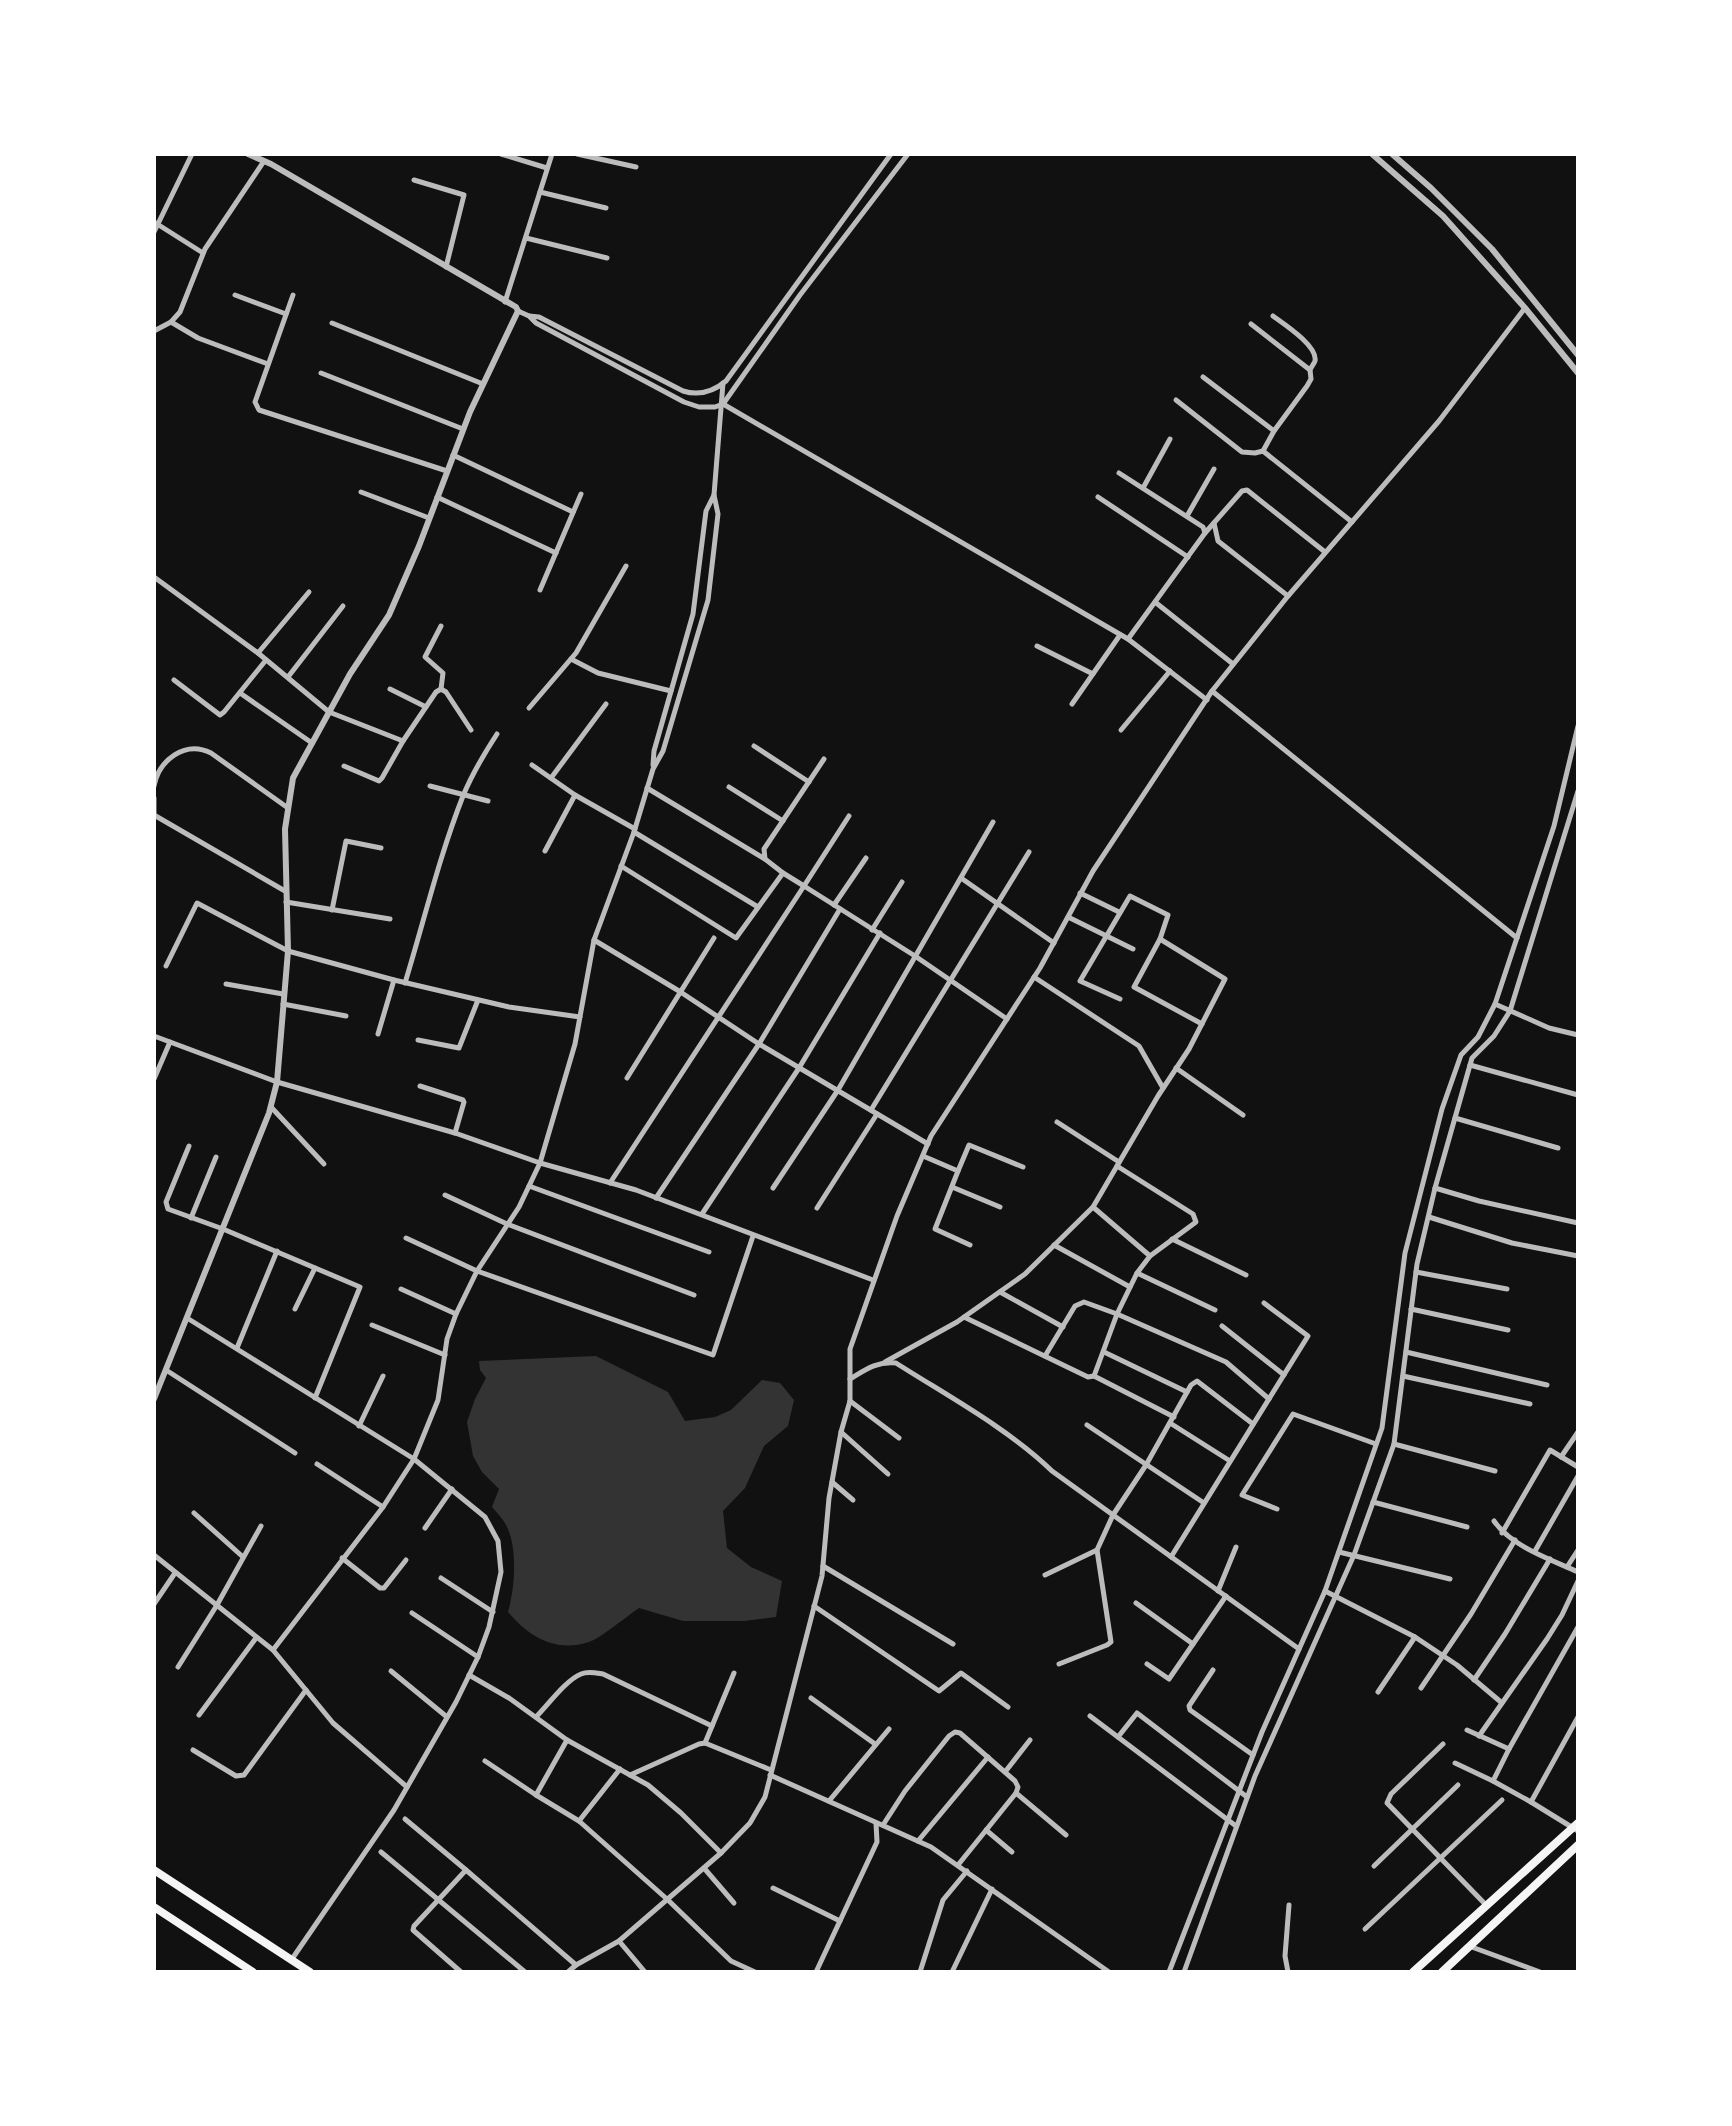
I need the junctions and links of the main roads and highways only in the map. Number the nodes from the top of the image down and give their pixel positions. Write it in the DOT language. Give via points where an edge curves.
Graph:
graph roads {
  1 [pos="1576,1827"];
  2 [pos="1578,1845"];
  3 [pos="154,1870"];
  4 [pos="154,1907"];
  5 [pos="253,1972"];
  6 [pos="310,1972"];
  7 [pos="1413,1972"];
  8 [pos="1442,1972"];
  1 -- 7 [label="main road"];
  2 -- 8 [label="main road"];
  3 -- 6 [label="main road"];
  4 -- 5 [label="main road"];
}
